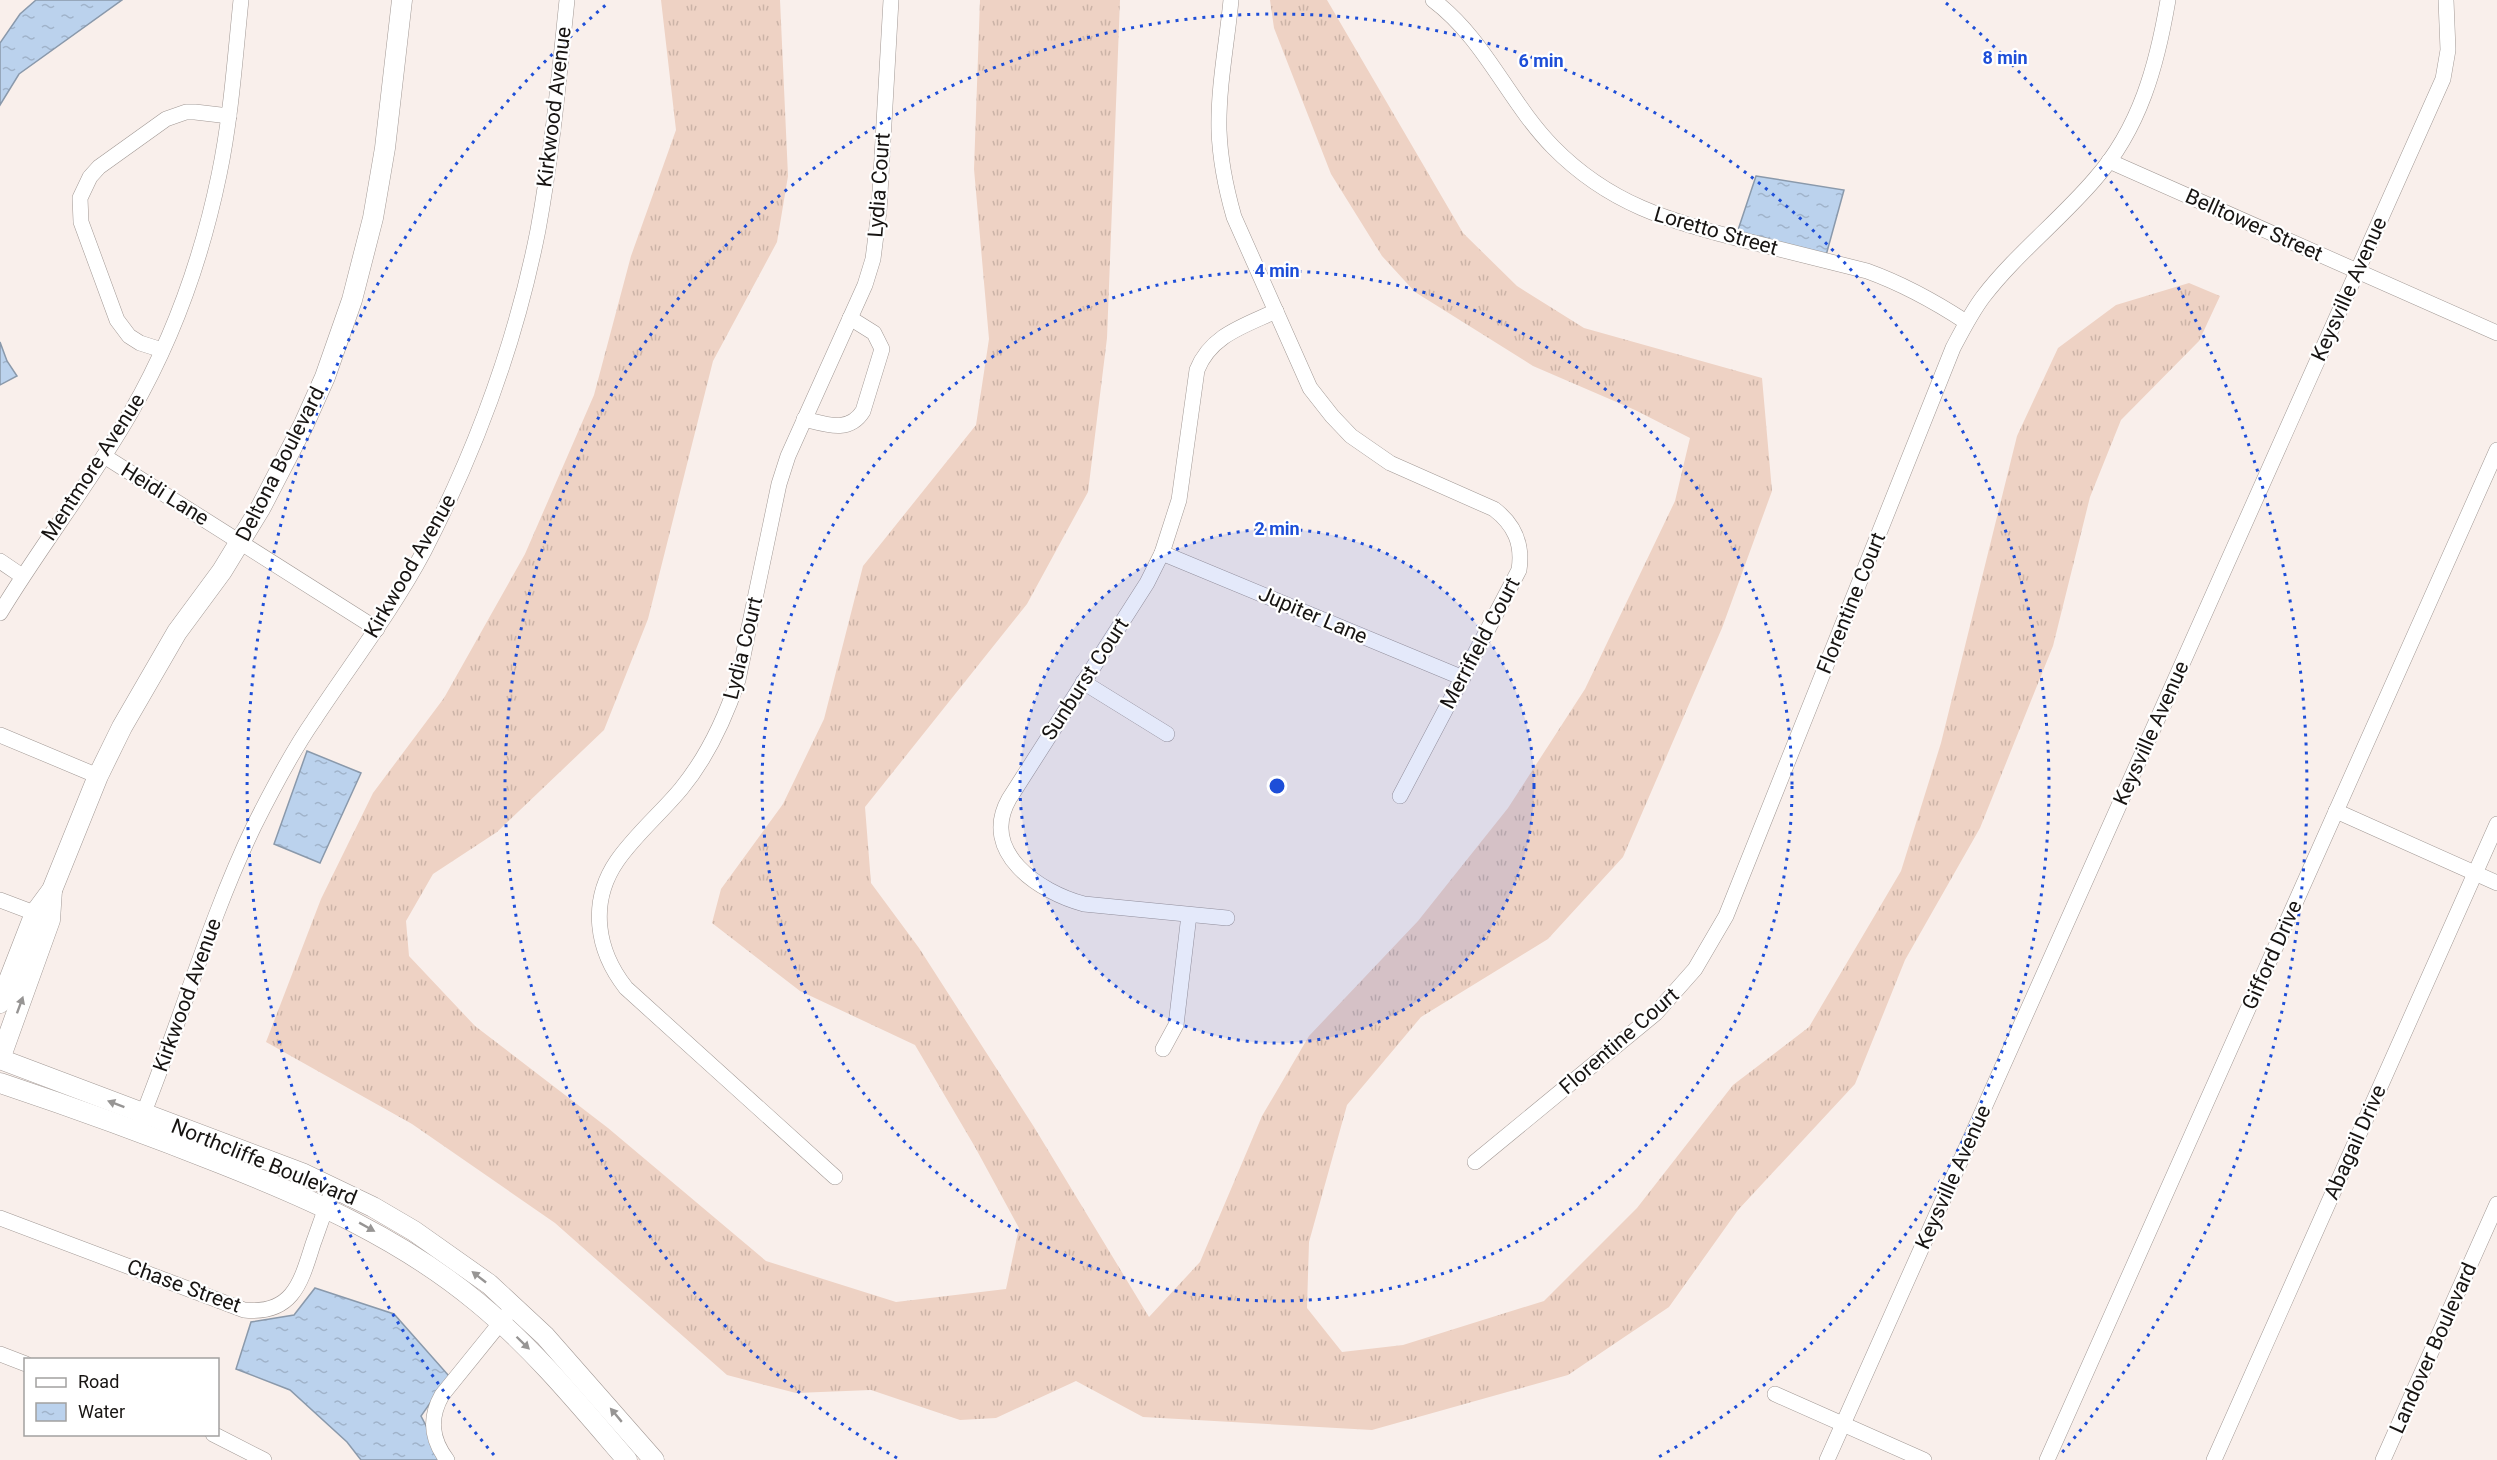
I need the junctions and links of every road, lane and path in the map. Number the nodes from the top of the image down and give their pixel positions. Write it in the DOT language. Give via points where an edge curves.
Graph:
graph roads {
  1 [pos="242,0"];
  2 [pos="402,0"];
  3 [pos="567,0"];
  4 [pos="891,0"];
  5 [pos="1231,0"];
  6 [pos="1432,0"];
  7 [pos="2168,0"];
  8 [pos="2446,0"];
  9 [pos="229,116"];
  10 [pos="2109,161"];
  11 [pos="2357,272"];
  12 [pos="1276,311"];
  13 [pos="850,318"];
  14 [pos="1966,322"];
  15 [pos="2497,333"];
  16 [pos="162,350"];
  17 [pos="804,419"];
  18 [pos="2497,450"];
  19 [pos="104,456"];
  20 [pos="240,543"];
  21 [pos="1162,553"];
  22 [pos="0,561"];
  23 [pos="22,576"];
  24 [pos="0,613"];
  25 [pos="377,629"];
  26 [pos="1462,678"];
  27 [pos="1083,682"];
  28 [pos="1167,734"];
  29 [pos="0,735"];
  30 [pos="98,776"];
  31 [pos="1400,796"];
  32 [pos="2336,812"];
  33 [pos="2497,824"];
  34 [pos="2475,873"];
  35 [pos="2497,883"];
  36 [pos="0,900"];
  37 [pos="1189,915"];
  38 [pos="42,916"];
  39 [pos="1227,918"];
  40 [pos="0,1003"];
  41 [pos="1163,1049"];
  42 [pos="0,1059"];
  43 [pos="0,1083"];
  44 [pos="140,1122"];
  45 [pos="1475,1162"];
  46 [pos="835,1177"];
  47 [pos="334,1187"];
  48 [pos="2497,1204"];
  49 [pos="326,1207"];
  50 [pos="0,1218"];
  51 [pos="514,1306"];
  52 [pos="500,1322"];
  53 [pos="0,1354"];
  54 [pos="24,1363"];
  55 [pos="1775,1394"];
  56 [pos="1843,1424"];
  57 [pos="217,1436"];
  58 [pos="262,1459"];
  59 [pos="447,1460"];
  60 [pos="627,1460"];
  61 [pos="654,1460"];
  62 [pos="1827,1460"];
  63 [pos="1924,1460"];
  64 [pos="2047,1460"];
  65 [pos="2214,1460"];
  66 [pos="2383,1460"];
  1 -- 9 [label="street, Mentmore Avenue"];
  2 -- 20 [label="main road, Deltona Boulevard" via="380,181 352,300 304,424"];
  3 -- 25 [label="street, Kirkwood Avenue" via="547,180 510,341 492,397 449,501 412,573"];
  4 -- 13 [label="street, Lydia Court" via="877,234 865,285"];
  5 -- 12 [label="street, Merrifield Court" via="1220,117 1221,160 1234,217"];
  6 -- 14 [label="street, Loretto Street" via="1478,45 1553,147 1616,196 1667,220 1892,280"];
  7 -- 10 [label="street, Florentine Court" via="2150,81 2139,110"];
  8 -- 11 [label="street, Keysville Avenue" via="2448,50 2443,78"];
  9 -- 16 [label="street, Mentmore Avenue" via="207,226"];
  9 -- 16 [label="street" via="195,112 166,119 99,167 80,198 81,222 117,320 129,336"];
  10 -- 11 [label="street, Belltower Street"];
  10 -- 14 [label="street, Florentine Court" via="2000,277"];
  11 -- 15 [label="street, Belltower Street"];
  11 -- 56 [label="street, Keysville Avenue"];
  12 -- 21 [label="street, Sunburst Court" via="1221,337 1202,359 1197,370 1179,500"];
  12 -- 26 [label="street, Merrifield Court" via="1310,388 1351,436 1390,463 1494,509 1517,535 1519,570"];
  13 -- 17 [label="street, Lydia Court"];
  13 -- 17 [label="street" via="874,333 882,349 863,411 858,419 843,426"];
  14 -- 45 [label="street, Florentine Court" via="1726,916 1712,942 1695,969 1656,1013"];
  16 -- 19 [label="street, Mentmore Avenue"];
  17 -- 46 [label="street, Lydia Court" via="779,484 744,653 728,709 699,765 617,861 602,893 599,926 607,959 626,988"];
  18 -- 32 [label="street, Gifford Drive"];
  19 -- 20 [label="street, Heidi Lane"];
  19 -- 23 [label="street, Mentmore Avenue"];
  20 -- 25 [label="street, Heidi Lane"];
  20 -- 30 [label="main road, Deltona Boulevard" via="149,677"];
  21 -- 26 [label="street, Jupiter Lane"];
  21 -- 27 [label="street, Sunburst Court"];
  22 -- 23 [label="street"];
  23 -- 24 [label="street, Mentmore Avenue"];
  25 -- 44 [label="street, Kirkwood Avenue" via="312,723 255,825 208,933"];
  26 -- 31 [label="street, Merrifield Court"];
  27 -- 28 [label="street"];
  27 -- 37 [label="street, Sunburst Court" via="1005,806 1000,827 1004,846 1037,883 1067,899"];
  29 -- 30 [label="street"];
  30 -- 38 [label="main road, Deltona Boulevard"];
  32 -- 34 [label="street"];
  32 -- 64 [label="street, Gifford Drive"];
  33 -- 34 [label="street, Abagail Drive"];
  34 -- 35 [label="street"];
  34 -- 65 [label="street, Abagail Drive"];
  36 -- 38 [label="street"];
  37 -- 39 [label="street, Sunburst Court"];
  37 -- 41 [label="street" via="1176,1024"];
  38 -- 40 [label="main road, Deltona Boulevard"];
  42 -- 38 [label="main road, Deltona Boulevard, one-way"];
  44 -- 42 [label="main road, Northcliffe Boulevard, one-way"];
  43 -- 44 [label="main road, Northcliffe Boulevard"];
  44 -- 47 [label="main road, Northcliffe Boulevard" via="302,1173"];
  44 -- 49 [label="main road, Northcliffe Boulevard"];
  47 -- 49 [label="street, Chase Street"];
  51 -- 47 [label="main road, Northcliffe Boulevard, one-way" via="452,1256"];
  48 -- 66 [label="street, Landover Boulevard"];
  49 -- 50 [label="street, Chase Street" via="296,1290 280,1304 256,1311 244,1310"];
  49 -- 52 [label="main road, Northcliffe Boulevard, one-way" via="412,1254"];
  51 -- 52 [label="street"];
  61 -- 51 [label="main road, Northcliffe Boulevard, one-way" via="576,1369"];
  52 -- 59 [label="street" via="436,1406 434,1438"];
  52 -- 60 [label="main road, Northcliffe Boulevard, one-way" via="561,1382"];
  53 -- 54 [label="street"];
  55 -- 56 [label="street"];
  56 -- 62 [label="street, Keysville Avenue"];
  56 -- 63 [label="street"];
  57 -- 58 [label="street"];
}
